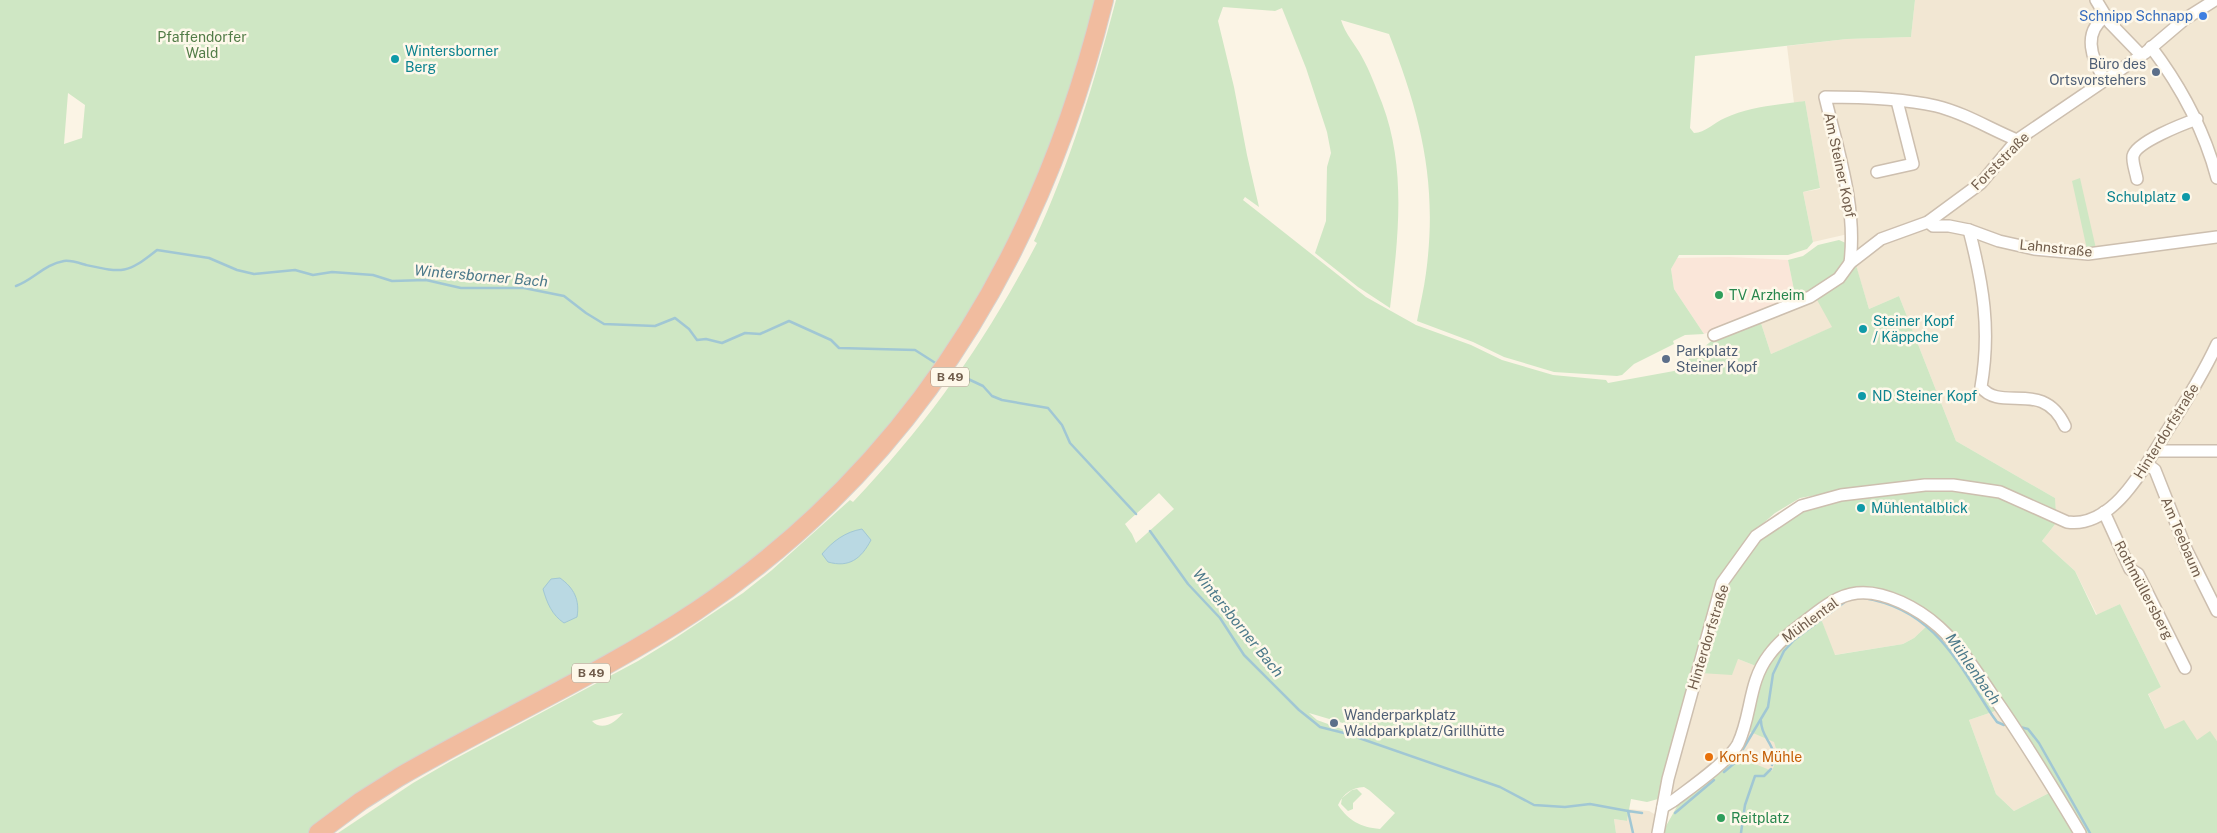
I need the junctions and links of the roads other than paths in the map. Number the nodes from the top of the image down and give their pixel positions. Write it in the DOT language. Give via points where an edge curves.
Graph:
graph roads {
  1 [pos="1104,0"];
  2 [pos="1115,0"];
  3 [pos="2096,0"];
  4 [pos="2208,2"];
  5 [pos="2105,17"];
  6 [pos="2151,47"];
  7 [pos="2141,55"];
  8 [pos="2105,80"];
  9 [pos="1897,101"];
  10 [pos="2197,119"];
  11 [pos="2017,140"];
  12 [pos="1877,172"];
  13 [pos="2217,178"];
  14 [pos="2138,179"];
  15 [pos="1928,222"];
  16 [pos="1969,230"];
  17 [pos="2217,237"];
  18 [pos="1022,245"];
  19 [pos="1850,263"];
  20 [pos="1714,335"];
  21 [pos="2217,344"];
  22 [pos="2065,426"];
  23 [pos="2165,433"];
  24 [pos="2176,450"];
  25 [pos="2156,451"];
  26 [pos="2217,451"];
  27 [pos="2147,464"];
  28 [pos="850,489"];
  29 [pos="2104,512"];
  30 [pos="2217,611"];
  31 [pos="2184,668"];
  32 [pos="1662,806"];
  33 [pos="318,833"];
  34 [pos="334,833"];
  35 [pos="1658,833"];
  36 [pos="2080,833"];
  1 -- 18 [label="highway, B 49" via="1088,62"];
  2 -- 18 [label="highway, B 49" via="1062,169"];
  3 -- 5 [label="street"];
  4 -- 6 [label="street, Forststraße"];
  5 -- 7 [label="street"];
  5 -- 8 [label="street" via="2094,28 2090,40"];
  6 -- 7 [label="street, Forststraße"];
  6 -- 10 [label="street" via="2179,86"];
  7 -- 8 [label="street, Forststraße"];
  8 -- 11 [label="street, Forststraße"];
  9 -- 11 [label="street" via="1936,106 1986,124"];
  9 -- 12 [label="street" via="1914,164"];
  9 -- 19 [label="street, Am Steiner Kopf" via="1825,96 1850,203 1853,234"];
  10 -- 13 [label="street"];
  10 -- 14 [label="street" via="2137,150 2133,160"];
  11 -- 15 [label="street, Forststraße" via="1981,183"];
  15 -- 16 [label="street, Lahnstraße" via="1934,226"];
  15 -- 19 [label="street, Forststraße" via="1884,237"];
  16 -- 17 [label="street, Lahnstraße" via="1999,241 2088,254"];
  16 -- 22 [label="street" via="1982,279 1985,311 1986,357 1981,387 1993,395 2043,401 2051,405"];
  18 -- 28 [label="highway, B 49" via="941,370"];
  19 -- 20 [label="street, Forststraße" via="1839,278 1810,297"];
  21 -- 23 [label="street, Hinterdorfstraße"];
  23 -- 24 [label="street"];
  23 -- 25 [label="street, Hinterdorfstraße"];
  24 -- 25 [label="street"];
  24 -- 26 [label="street"];
  25 -- 27 [label="street, Hinterdorfstraße"];
  27 -- 29 [label="street, Hinterdorfstraße" via="2135,482"];
  27 -- 30 [label="street, Am Teebaum" via="2155,470 2187,551"];
  28 -- 33 [label="highway, B 49" via="698,610 634,650 399,777"];
  28 -- 34 [label="highway, B 49" via="776,564 702,618 630,663 441,764"];
  29 -- 31 [label="street, Rothmüllersberg" via="2130,569 2138,574"];
  29 -- 32 [label="street, Hinterdorfstraße" via="2078,524 2000,492 1953,485 1848,494 1801,506 1756,536 1722,584"];
  32 -- 35 [label="street"];
  32 -- 36 [label="street, Mühlental" via="1674,801 1734,750 1743,729 1755,679 1777,645 1831,602 1846,595 1865,593 1903,604 1928,619 1947,636 2020,735"];
}
